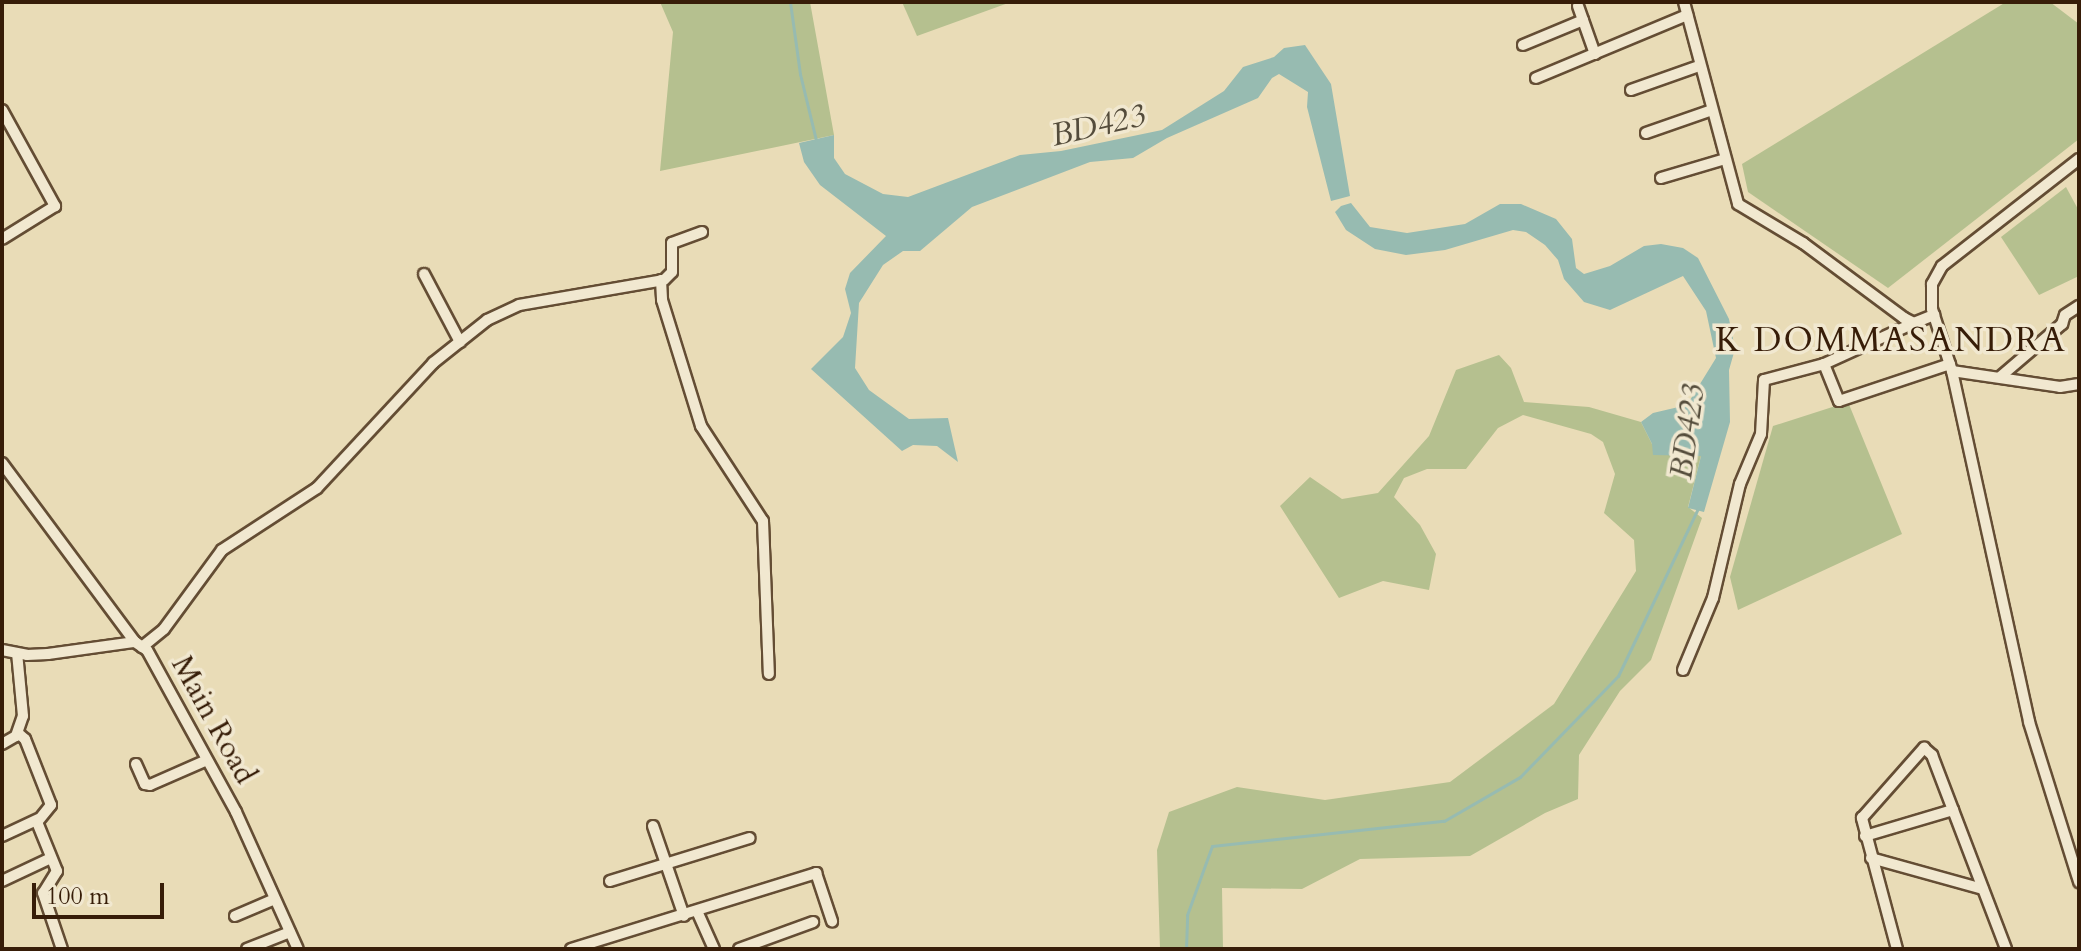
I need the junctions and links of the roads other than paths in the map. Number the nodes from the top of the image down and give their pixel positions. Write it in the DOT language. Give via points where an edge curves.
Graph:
graph roads {
  1 [pos="1684,2"];
  2 [pos="1578,6"];
  3 [pos="1687,15"];
  4 [pos="1583,20"];
  5 [pos="1523,45"];
  6 [pos="1595,54"];
  7 [pos="1699,66"];
  8 [pos="1536,78"];
  9 [pos="1631,90"];
  10 [pos="2,110"];
  11 [pos="1712,110"];
  12 [pos="1646,133"];
  13 [pos="1725,159"];
  14 [pos="2079,159"];
  15 [pos="1661,178"];
  16 [pos="702,232"];
  17 [pos="2,239"];
  18 [pos="424,274"];
  19 [pos="661,280"];
  20 [pos="2079,306"];
  21 [pos="1934,315"];
  22 [pos="1914,323"];
  23 [pos="460,342"];
  24 [pos="1824,364"];
  25 [pos="1951,368"];
  26 [pos="2000,377"];
  27 [pos="2079,384"];
  28 [pos="2,463"];
  29 [pos="139,645"];
  30 [pos="2,650"];
  31 [pos="17,653"];
  32 [pos="1683,670"];
  33 [pos="769,674"];
  34 [pos="18,733"];
  35 [pos="2,744"];
  36 [pos="207,760"];
  37 [pos="136,764"];
  38 [pos="1953,810"];
  39 [pos="38,819"];
  40 [pos="653,826"];
  41 [pos="2,836"];
  42 [pos="1865,836"];
  43 [pos="750,838"];
  44 [pos="51,858"];
  45 [pos="1871,858"];
  46 [pos="666,864"];
  47 [pos="2,881"];
  48 [pos="610,881"];
  49 [pos="2079,882"];
  50 [pos="1983,889"];
  51 [pos="275,899"];
  52 [pos="697,911"];
  53 [pos="235,916"];
  54 [pos="684,916"];
  55 [pos="832,921"];
  56 [pos="813,922"];
  57 [pos="290,932"];
  58 [pos="62,949"];
  59 [pos="247,949"];
  60 [pos="298,949"];
  61 [pos="571,949"];
  62 [pos="714,949"];
  63 [pos="739,949"];
  64 [pos="1897,949"];
  65 [pos="2006,949"];
  1 -- 3 [label="street"];
  2 -- 4 [label="street"];
  3 -- 6 [label="street"];
  3 -- 7 [label="street"];
  4 -- 5 [label="street"];
  4 -- 6 [label="street"];
  6 -- 8 [label="street"];
  7 -- 9 [label="street"];
  7 -- 11 [label="street"];
  10 -- 17 [label="street" via="55,206"];
  11 -- 12 [label="street"];
  11 -- 13 [label="street"];
  13 -- 15 [label="street"];
  13 -- 22 [label="street" via="1738,204 1803,243"];
  14 -- 21 [label="street" via="1942,266 1932,284"];
  16 -- 19 [label="street" via="672,243 672,272"];
  18 -- 23 [label="street"];
  19 -- 23 [label="street" via="519,305 487,320"];
  19 -- 33 [label="street" via="662,300 701,426 763,521"];
  20 -- 26 [label="street"];
  21 -- 22 [label="street"];
  21 -- 25 [label="street"];
  22 -- 24 [label="street"];
  23 -- 29 [label="street" via="433,363 317,488 222,550 170,622"];
  24 -- 25 [label="street" via="1839,401"];
  24 -- 32 [label="street" via="1764,380 1761,434 1737,492 1713,598"];
  25 -- 26 [label="street"];
  25 -- 49 [label="street" via="2029,722"];
  26 -- 27 [label="street" via="2060,387"];
  28 -- 29 [label="street"];
  29 -- 31 [label="street, Main Road"];
  29 -- 36 [label="street, Main Road" via="147,650"];
  30 -- 31 [label="street, Main Road"];
  31 -- 34 [label="street" via="23,716"];
  34 -- 35 [label="street"];
  34 -- 39 [label="street" via="51,805"];
  36 -- 37 [label="street" via="150,785"];
  36 -- 51 [label="street, Main Road"];
  38 -- 42 [label="street"];
  38 -- 42 [label="street" via="1932,755 1921,749 1864,815"];
  38 -- 50 [label="street"];
  39 -- 41 [label="street"];
  39 -- 44 [label="street"];
  40 -- 46 [label="street"];
  42 -- 45 [label="street"];
  43 -- 46 [label="street"];
  44 -- 47 [label="street"];
  44 -- 58 [label="street" via="57,875 43,893"];
  45 -- 50 [label="street"];
  45 -- 64 [label="street"];
  46 -- 48 [label="street"];
  46 -- 54 [label="street"];
  50 -- 65 [label="street"];
  51 -- 53 [label="street"];
  51 -- 57 [label="street, Main Road"];
  52 -- 54 [label="street"];
  52 -- 55 [label="street" via="816,873"];
  52 -- 62 [label="street"];
  54 -- 61 [label="street"];
  56 -- 63 [label="street"];
  57 -- 59 [label="street"];
  57 -- 60 [label="street, Main Road"];
}
